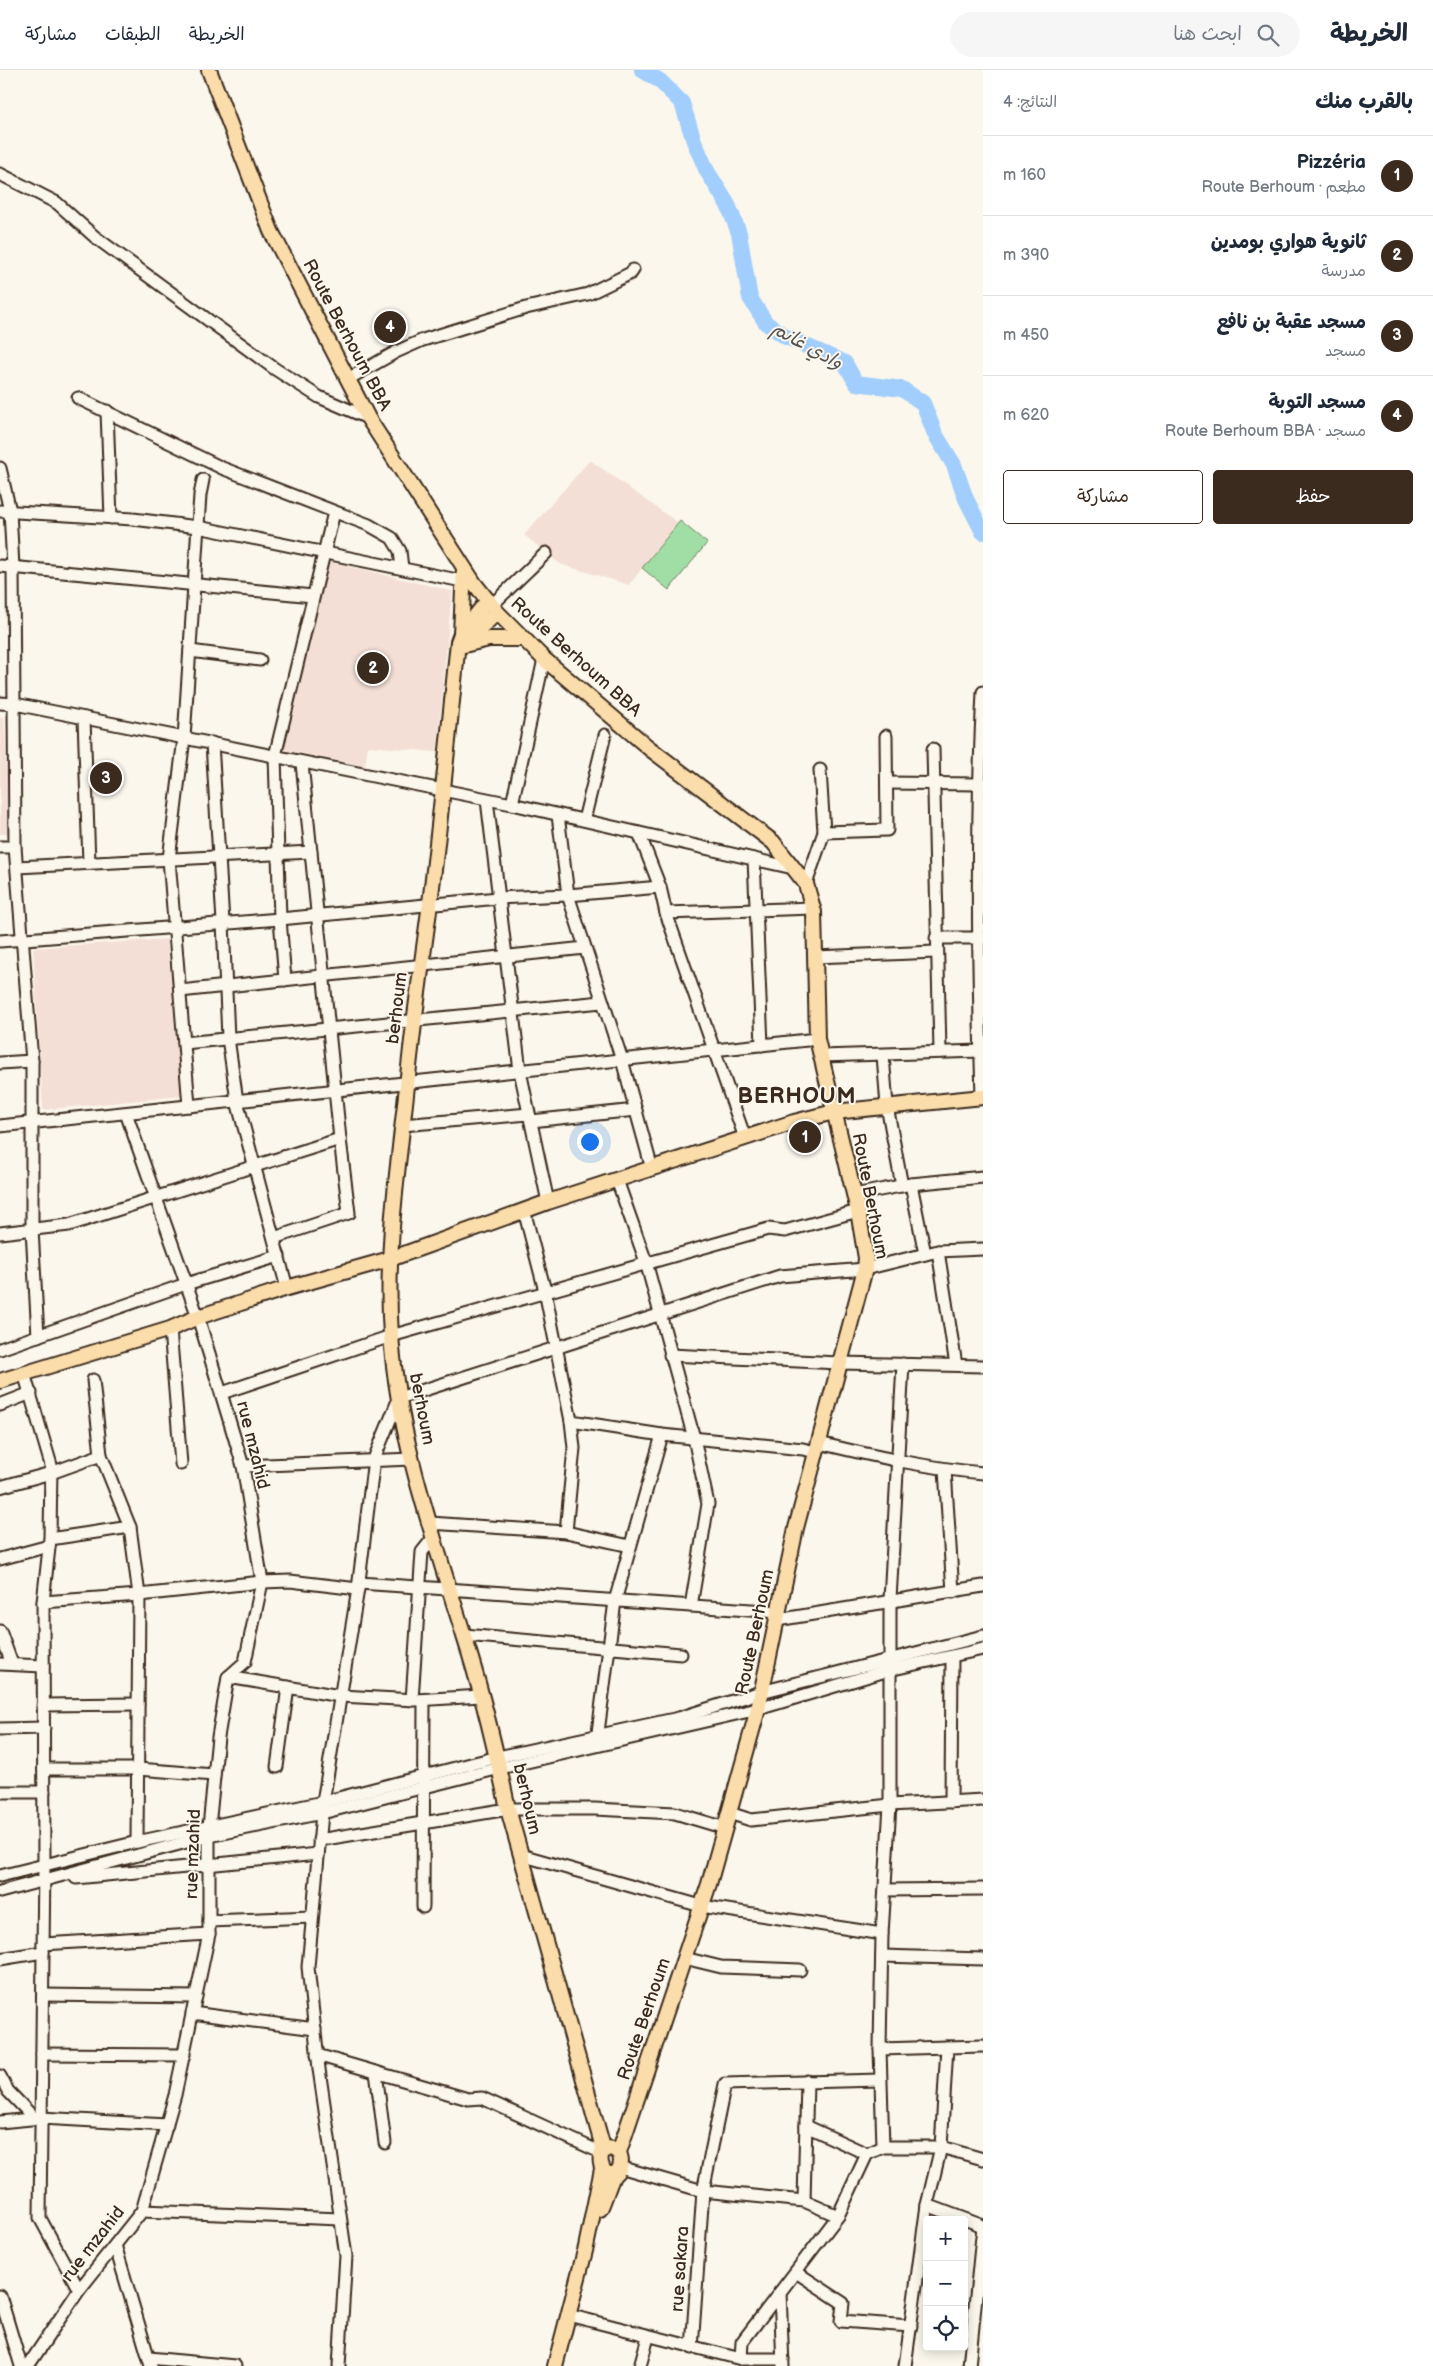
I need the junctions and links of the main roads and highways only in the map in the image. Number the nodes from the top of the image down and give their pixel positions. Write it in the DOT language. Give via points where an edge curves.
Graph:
graph roads {
  1 [pos="209,70"];
  2 [pos="467,578"];
  3 [pos="493,606"];
  4 [pos="524,639"];
  5 [pos="461,644"];
  6 [pos="982,1097"];
  7 [pos="834,1112"];
  8 [pos="390,1259"];
  9 [pos="0,1382"];
  10 [pos="603,2152"];
  11 [pos="619,2152"];
  12 [pos="612,2170"];
  13 [pos="554,2366"];
  1 -- 2 [label="main road, Route Berhoum BBA" via="271,231 368,418"];
  2 -- 3 [label="main road, Route Berhoum BBA"];
  2 -- 5 [label="main road, berhoum"];
  3 -- 4 [label="main road, Route Berhoum BBA"];
  3 -- 5 [label="main road"];
  4 -- 5 [label="main road" via="489,638"];
  4 -- 7 [label="main road, Route Berhoum BBA" via="649,748 774,842 806,884 813,908 817,1039"];
  5 -- 8 [label="main road, berhoum" via="414,1020"];
  6 -- 7 [label="main road"];
  7 -- 8 [label="main road" via="548,1202"];
  7 -- 11 [label="main road, Route Berhoum" via="858,1211 865,1269 796,1528 758,1709 725,1828"];
  8 -- 9 [label="main road" via="287,1288 170,1329"];
  8 -- 10 [label="main road, berhoum" via="391,1336 399,1398 412,1458 481,1696 508,1809"];
  10 -- 11 [label="main road" via="613,2148"];
  10 -- 12 [label="main road" via="600,2161"];
  11 -- 12 [label="main road" via="621,2159"];
  12 -- 13 [label="main road" via="586,2247"];
}
